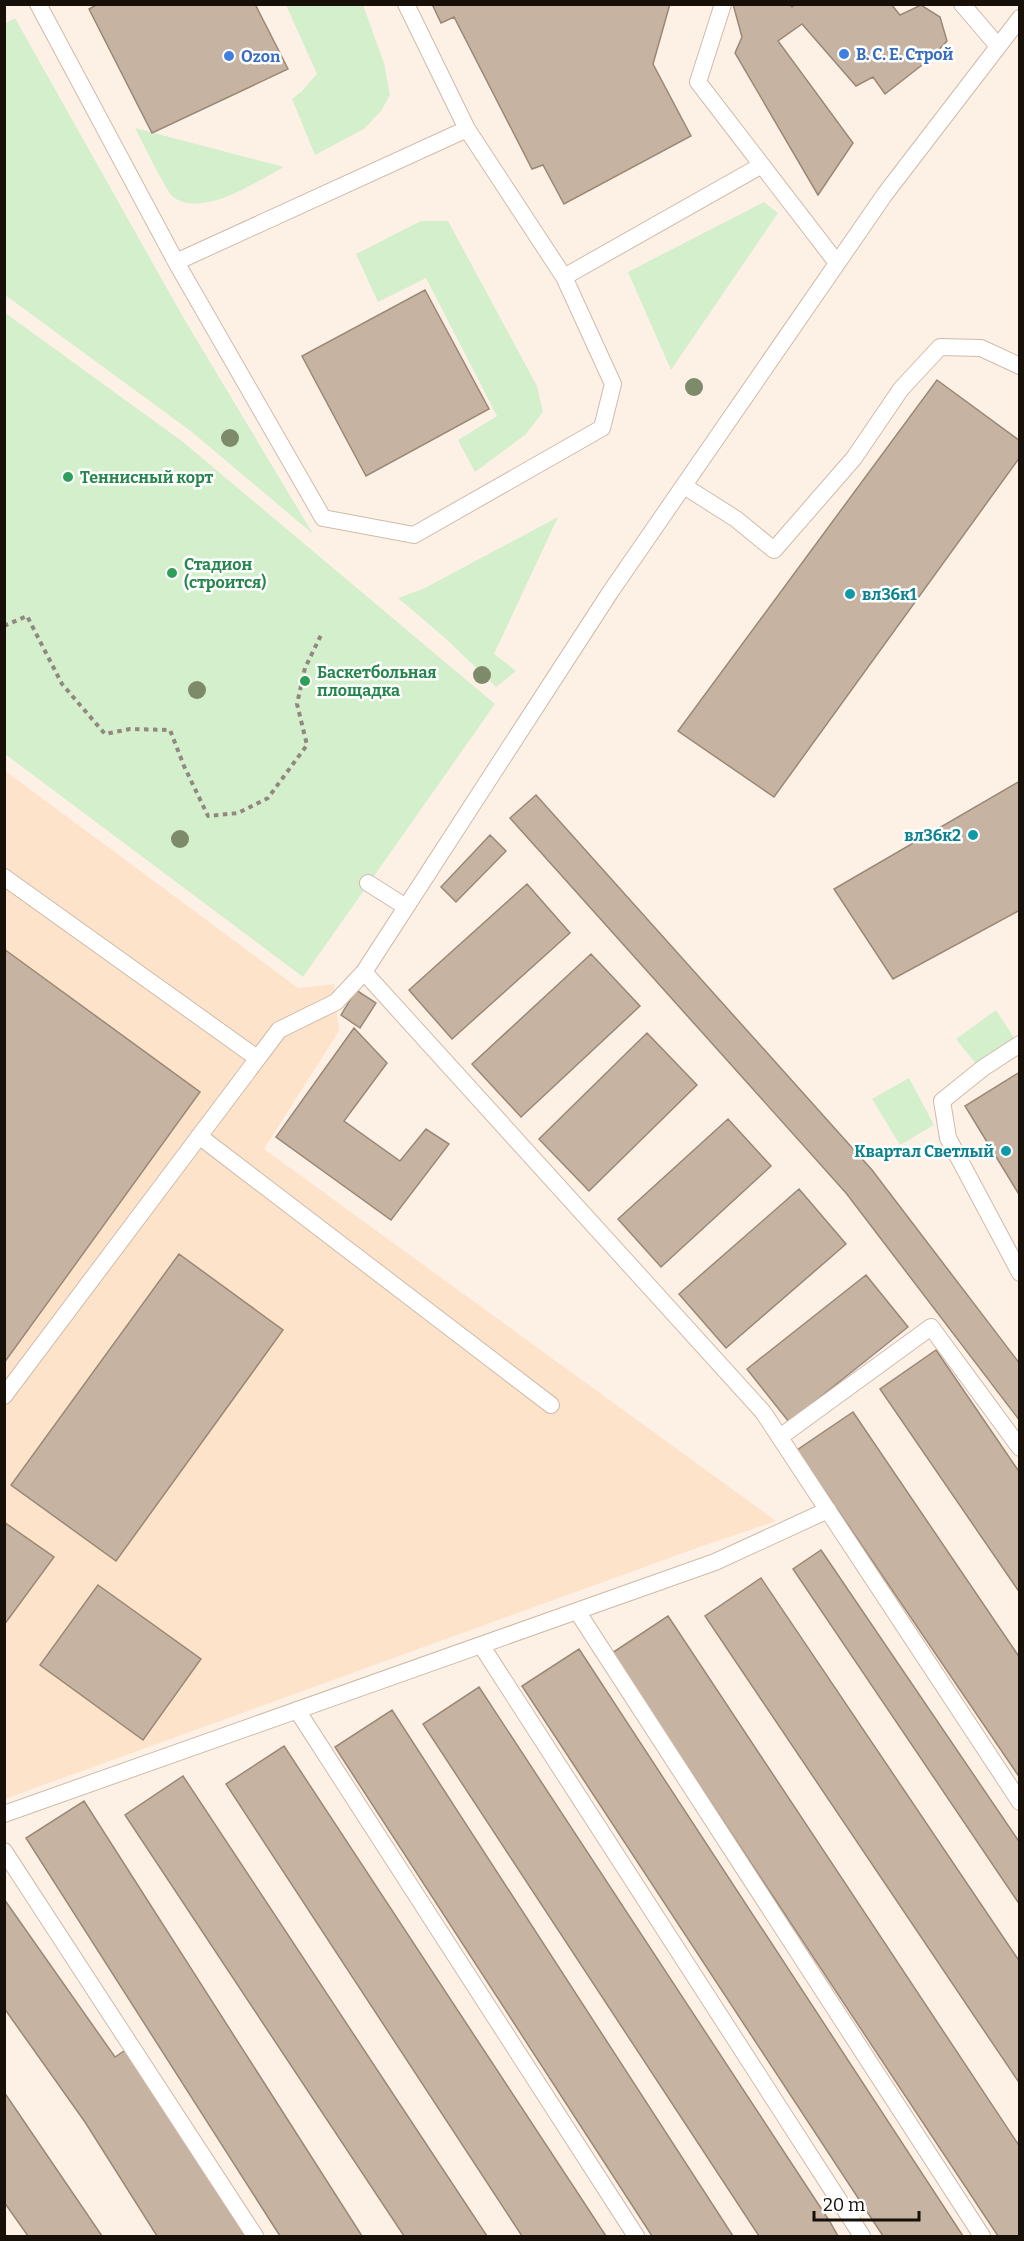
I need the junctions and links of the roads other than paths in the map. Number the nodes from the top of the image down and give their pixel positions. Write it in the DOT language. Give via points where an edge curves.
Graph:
graph roads {
  1 [pos="38,4"];
  2 [pos="406,4"];
  3 [pos="723,4"];
  4 [pos="962,4"];
  5 [pos="1020,18"];
  6 [pos="997,45"];
  7 [pos="467,129"];
  8 [pos="762,165"];
  9 [pos="176,262"];
  10 [pos="837,263"];
  11 [pos="564,277"];
  12 [pos="1020,366"];
  13 [pos="684,486"];
  14 [pos="4,877"];
  15 [pos="368,884"];
  16 [pos="406,907"];
  17 [pos="364,972"];
  18 [pos="1020,1044"];
  19 [pos="257,1058"];
  20 [pos="199,1136"];
  21 [pos="1020,1273"];
  22 [pos="4,1396"];
  23 [pos="551,1405"];
  24 [pos="780,1437"];
  25 [pos="1020,1448"];
  26 [pos="828,1510"];
  27 [pos="577,1611"];
  28 [pos="481,1645"];
  29 [pos="297,1710"];
  30 [pos="1020,1802"];
  31 [pos="4,1814"];
  32 [pos="4,1851"];
  33 [pos="255,2236"];
  34 [pos="636,2236"];
  35 [pos="862,2236"];
  36 [pos="982,2236"];
  1 -- 9 [label="lane"];
  2 -- 7 [label="lane"];
  3 -- 8 [label="lane" via="698,82"];
  4 -- 6 [label="lane"];
  5 -- 6 [label="lane"];
  6 -- 10 [label="lane"];
  7 -- 9 [label="lane"];
  7 -- 11 [label="lane"];
  8 -- 10 [label="lane"];
  8 -- 11 [label="lane"];
  9 -- 11 [label="lane" via="323,518 414,535 602,428 613,384"];
  10 -- 13 [label="lane"];
  12 -- 13 [label="lane" via="981,348 940,347 901,389 854,458 774,550 736,519"];
  13 -- 16 [label="lane" via="611,591"];
  14 -- 19 [label="lane"];
  15 -- 16 [label="lane"];
  16 -- 17 [label="lane"];
  17 -- 19 [label="lane" via="336,1002 279,1030"];
  17 -- 24 [label="lane" via="764,1412"];
  18 -- 21 [label="lane" via="942,1101 948,1138"];
  19 -- 20 [label="lane"];
  20 -- 22 [label="lane"];
  20 -- 23 [label="lane"];
  24 -- 25 [label="lane" via="931,1327"];
  24 -- 26 [label="lane"];
  26 -- 27 [label="lane" via="715,1562"];
  26 -- 30 [label="lane"];
  27 -- 28 [label="lane"];
  27 -- 36 [label="lane"];
  28 -- 29 [label="lane"];
  28 -- 35 [label="lane"];
  29 -- 31 [label="lane"];
  29 -- 34 [label="lane"];
  32 -- 33 [label="lane"];
}
